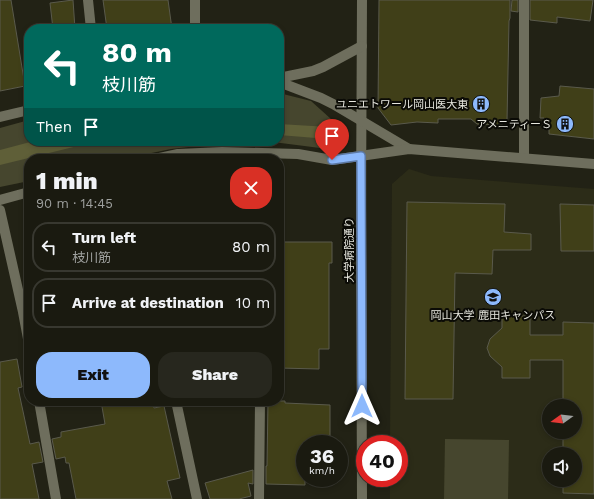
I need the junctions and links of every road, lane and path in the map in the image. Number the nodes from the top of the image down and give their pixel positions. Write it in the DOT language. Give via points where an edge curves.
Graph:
graph roads {
  1 [pos="88,0"];
  2 [pos="195,0"];
  3 [pos="362,0"];
  4 [pos="524,0"];
  5 [pos="90,24"];
  6 [pos="195,24"];
  7 [pos="362,46"];
  8 [pos="284,77"];
  9 [pos="284,84"];
  10 [pos="24,111"];
  11 [pos="0,117"];
  12 [pos="361,121"];
  13 [pos="409,149"];
  14 [pos="178,154"];
  15 [pos="242,154"];
  16 [pos="284,155"];
  17 [pos="361,156"];
  18 [pos="524,158"];
  19 [pos="594,164"];
  20 [pos="24,193"];
  21 [pos="0,200"];
  22 [pos="0,210"];
  23 [pos="24,317"];
  24 [pos="40,406"];
  25 [pos="177,406"];
  26 [pos="260,406"];
  27 [pos="56,499"];
  28 [pos="197,499"];
  29 [pos="259,499"];
  30 [pos="362,499"];
  1 -- 5 [label="street"];
  2 -- 6 [label="street"];
  3 -- 7 [label="street, 大学病院通り"];
  4 -- 18 [label="street"];
  7 -- 8 [label="street" via="324,67"];
  7 -- 12 [label="street, 大学病院通り"];
  9 -- 12 [label="street" via="321,98"];
  10 -- 11 [label="street"];
  12 -- 13 [label="street"];
  12 -- 17 [label="street, 大学病院通り"];
  13 -- 17 [label="street"];
  13 -- 18 [label="street"];
  14 -- 15 [label="street"];
  16 -- 17 [label="street" via="298,154 332,160"];
  17 -- 30 [label="street, 大学病院通り"];
  18 -- 19 [label="street"];
  20 -- 21 [label="street"];
  22 -- 23 [label="street"];
  24 -- 27 [label="street"];
  25 -- 28 [label="street"];
  26 -- 29 [label="street"];
}
